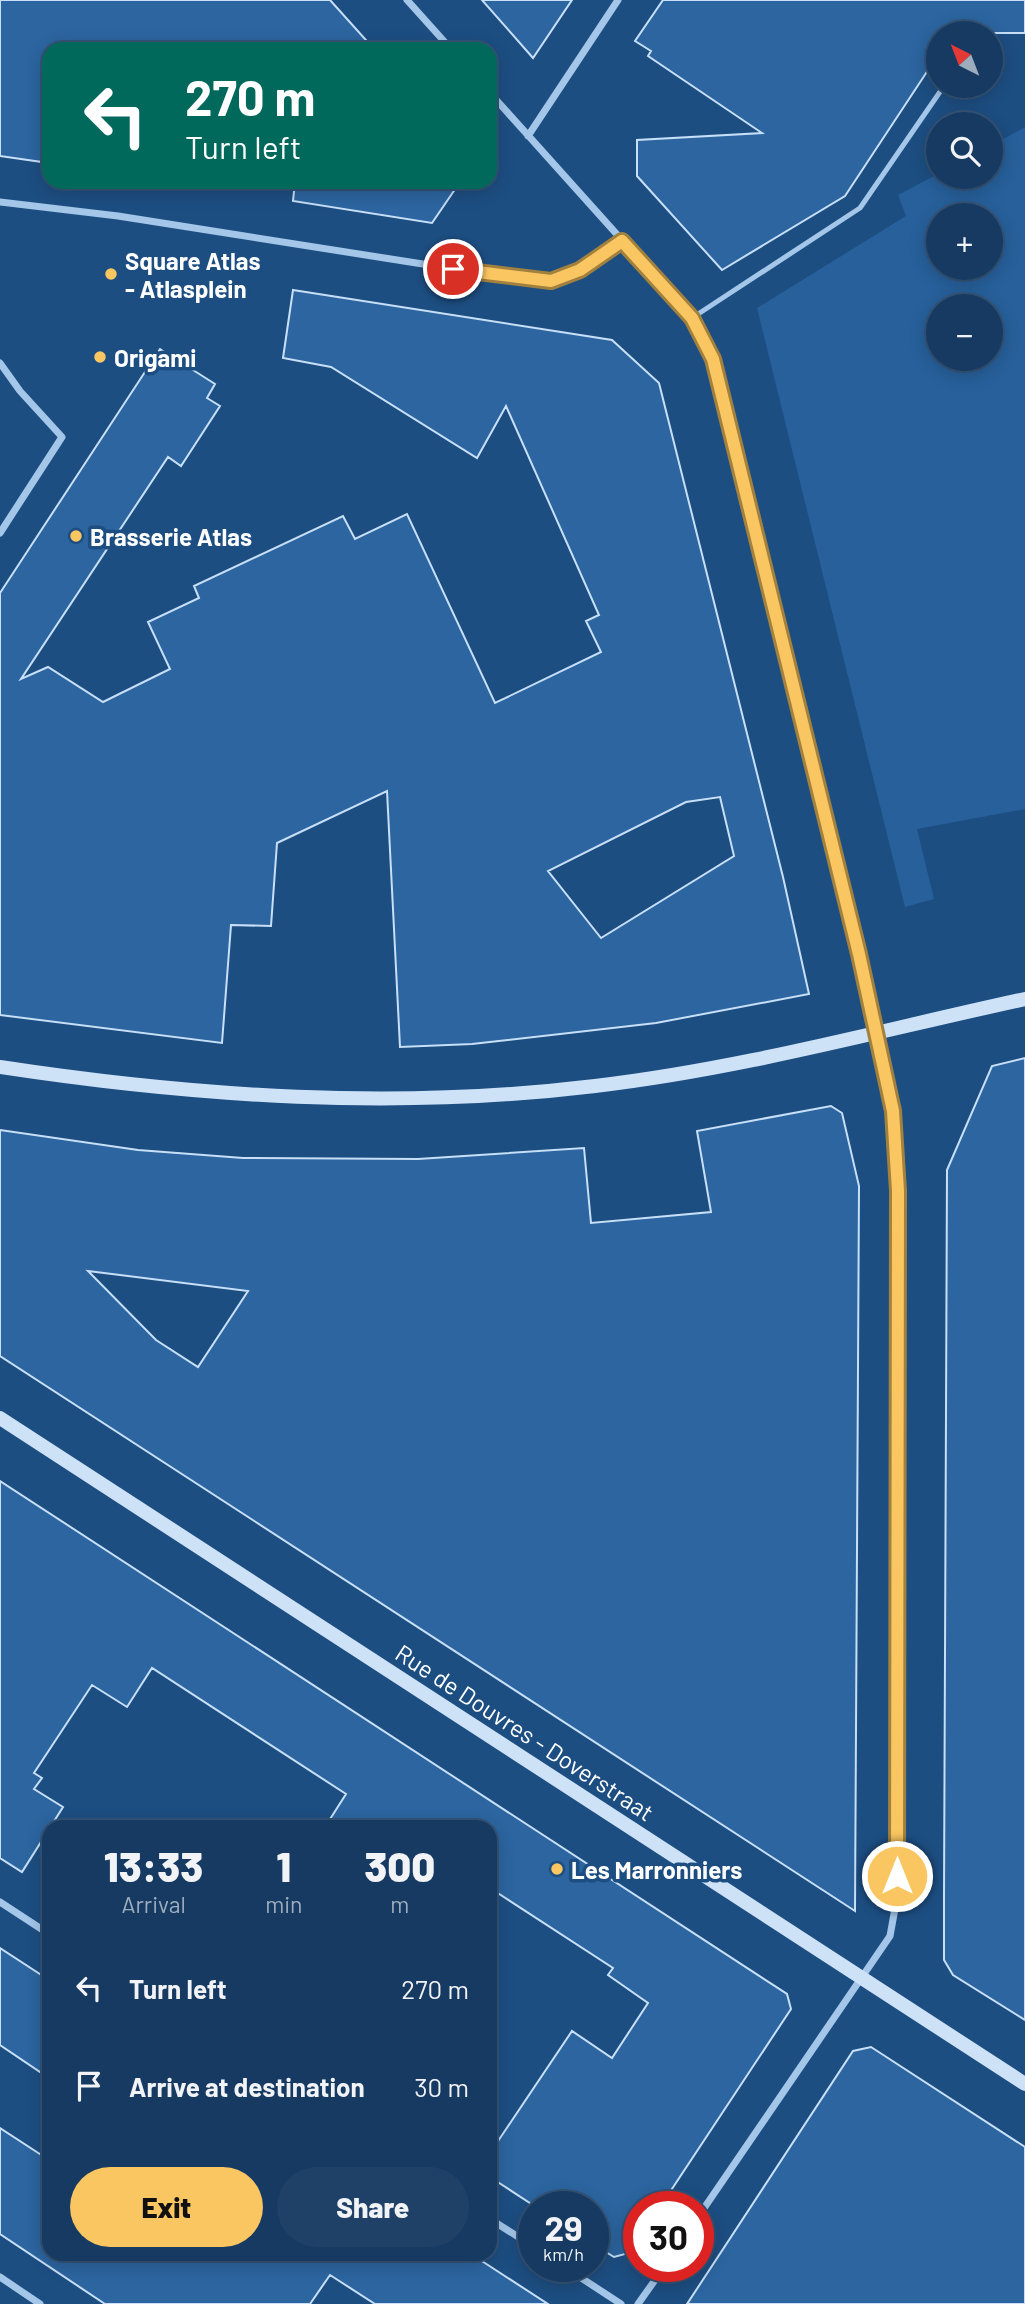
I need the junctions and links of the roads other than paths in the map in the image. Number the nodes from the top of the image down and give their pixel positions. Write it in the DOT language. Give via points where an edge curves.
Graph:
graph roads {
  1 [pos="407,0"];
  2 [pos="618,0"];
  3 [pos="445,42"];
  4 [pos="936,98"];
  5 [pos="497,101"];
  6 [pos="528,136"];
  7 [pos="0,202"];
  8 [pos="622,241"];
  9 [pos="692,318"];
  10 [pos="0,363"];
  11 [pos="0,533"];
  12 [pos="1025,999"];
  13 [pos="876,1033"];
  14 [pos="0,1068"];
  15 [pos="0,1418"];
  16 [pos="0,1902"];
  17 [pos="42,1929"];
  18 [pos="861,1978"];
  19 [pos="1025,2084"];
  20 [pos="714,2194"];
  21 [pos="497,2224"];
  22 [pos="518,2237"];
  23 [pos="0,2277"];
  24 [pos="587,2282"];
  25 [pos="653,2282"];
  26 [pos="40,2304"];
  27 [pos="621,2304"];
  28 [pos="638,2304"];
  1 -- 3 [label="street"];
  2 -- 6 [label="street"];
  4 -- 9 [label="lane" via="860,208"];
  5 -- 6 [label="street"];
  6 -- 8 [label="street"];
  7 -- 8 [label="street" via="551,281 580,270"];
  8 -- 9 [label="street"];
  9 -- 13 [label="street" via="713,359"];
  10 -- 11 [label="street" via="62,437"];
  12 -- 13 [label="street"];
  13 -- 14 [label="street" via="754,1061 608,1085 434,1097 267,1098"];
  13 -- 18 [label="street" via="893,1111 898,1164 896,1903 890,1936"];
  15 -- 18 [label="street, Rue de Douvres - Doverstraat"];
  16 -- 17 [label="street"];
  18 -- 19 [label="street, Rue de Douvres - Doverstraat"];
  18 -- 20 [label="street"];
  21 -- 22 [label="street"];
  23 -- 26 [label="street"];
  24 -- 27 [label="street"];
  25 -- 28 [label="street"];
}
